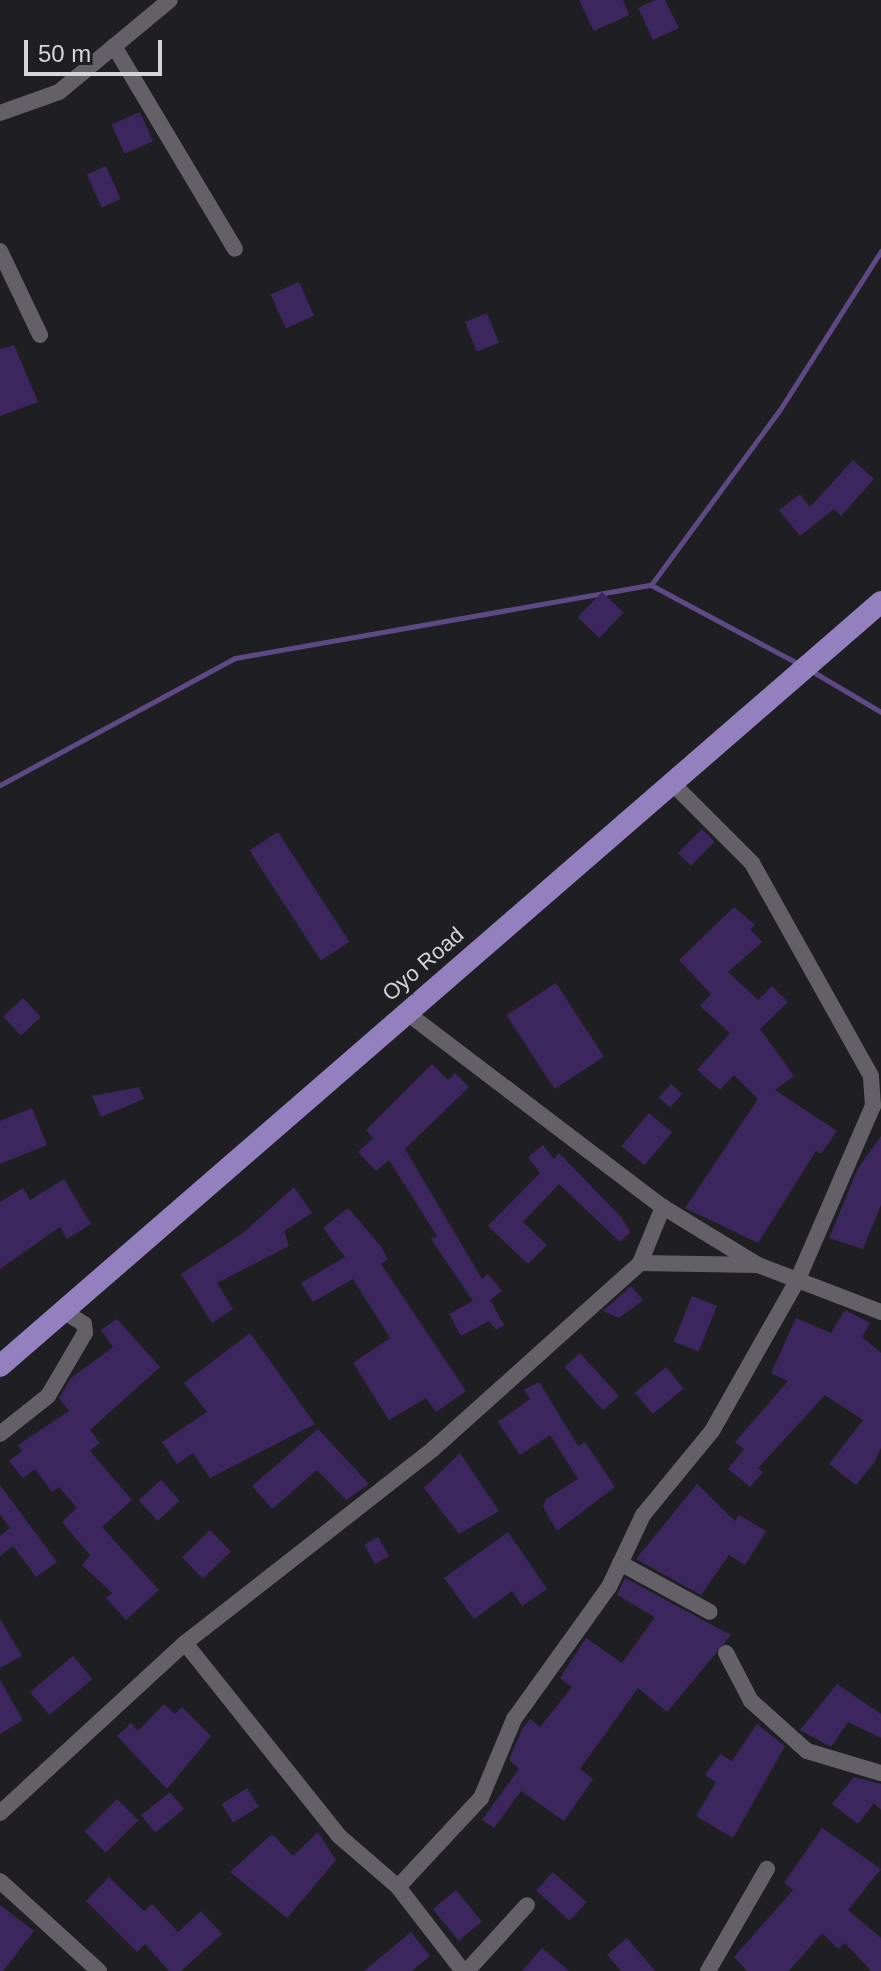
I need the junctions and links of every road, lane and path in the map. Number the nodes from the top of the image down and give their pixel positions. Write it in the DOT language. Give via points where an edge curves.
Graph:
graph roads {
  1 [pos="170,0"];
  2 [pos="114,46"];
  3 [pos="0,113"];
  4 [pos="235,249"];
  5 [pos="0,251"];
  6 [pos="40,335"];
  7 [pos="881,602"];
  8 [pos="671,782"];
  9 [pos="407,1013"];
  10 [pos="663,1207"];
  11 [pos="640,1263"];
  12 [pos="758,1265"];
  13 [pos="798,1279"];
  14 [pos="63,1311"];
  15 [pos="881,1312"];
  16 [pos="0,1366"];
  17 [pos="0,1434"];
  18 [pos="620,1563"];
  19 [pos="710,1612"];
  20 [pos="185,1643"];
  21 [pos="726,1653"];
  22 [pos="881,1773"];
  23 [pos="0,1813"];
  24 [pos="767,1869"];
  25 [pos="0,1881"];
  26 [pos="398,1887"];
  27 [pos="527,1905"];
  28 [pos="99,1971"];
  29 [pos="465,1971"];
  30 [pos="708,1971"];
  1 -- 2 [label="street"];
  2 -- 3 [label="street" via="59,92"];
  2 -- 4 [label="street"];
  5 -- 6 [label="street"];
  7 -- 8 [label="highway, Oyo Road"];
  8 -- 9 [label="highway, Oyo Road"];
  8 -- 13 [label="street" via="752,863 871,1076 873,1106"];
  9 -- 10 [label="street"];
  9 -- 14 [label="highway, Oyo Road"];
  10 -- 11 [label="street"];
  10 -- 12 [label="street"];
  11 -- 12 [label="street"];
  11 -- 20 [label="street" via="433,1449"];
  12 -- 13 [label="street"];
  13 -- 15 [label="street"];
  13 -- 18 [label="street" via="712,1431 643,1515"];
  14 -- 16 [label="highway, Oyo Road"];
  14 -- 17 [label="street" via="84,1324 85,1333 48,1396"];
  18 -- 19 [label="street"];
  18 -- 26 [label="street" via="514,1719 481,1798"];
  20 -- 23 [label="street"];
  20 -- 26 [label="street" via="339,1836"];
  21 -- 22 [label="street" via="751,1701 807,1751"];
  24 -- 30 [label="street"];
  25 -- 28 [label="street"];
  26 -- 29 [label="street"];
  27 -- 29 [label="street"];
}
